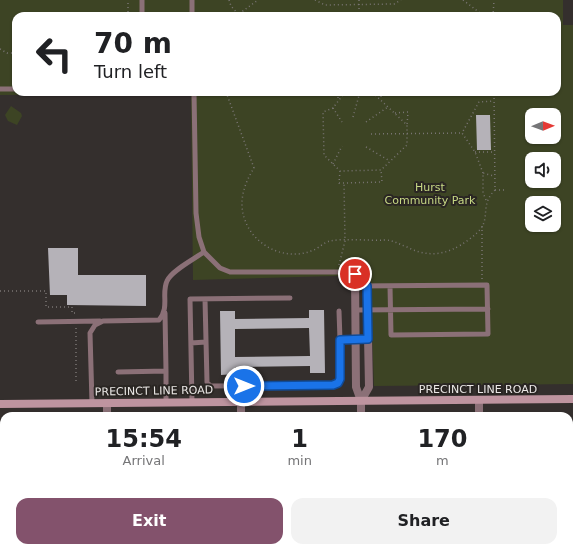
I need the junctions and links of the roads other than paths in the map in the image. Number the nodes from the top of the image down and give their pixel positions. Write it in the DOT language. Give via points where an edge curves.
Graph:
graph roads {
  1 [pos="142,0"];
  2 [pos="192,0"];
  3 [pos="142,12"];
  4 [pos="192,12"];
  5 [pos="12,89"];
  6 [pos="0,90"];
  7 [pos="194,96"];
  8 [pos="204,252"];
  9 [pos="355,274"];
  10 [pos="356,286"];
  11 [pos="367,286"];
  12 [pos="390,286"];
  13 [pos="290,298"];
  14 [pos="205,299"];
  15 [pos="488,309"];
  16 [pos="355,310"];
  17 [pos="367,310"];
  18 [pos="390,310"];
  19 [pos="339,311"];
  20 [pos="164,313"];
  21 [pos="103,321"];
  22 [pos="38,322"];
  23 [pos="368,339"];
  24 [pos="340,340"];
  25 [pos="356,340"];
  26 [pos="206,342"];
  27 [pos="191,343"];
  28 [pos="166,371"];
  29 [pos="118,372"];
  30 [pos="573,399"];
  31 [pos="479,400"];
  32 [pos="361,401"];
  33 [pos="166,402"];
  34 [pos="192,402"];
  35 [pos="241,402"];
  36 [pos="92,403"];
  37 [pos="107,403"];
  38 [pos="0,404"];
  39 [pos="107,412"];
  40 [pos="241,412"];
  41 [pos="361,412"];
  42 [pos="479,412"];
  1 -- 3 [label="lane"];
  2 -- 4 [label="lane"];
  5 -- 6 [label="lane"];
  7 -- 8 [label="lane" via="196,213 198,237"];
  8 -- 9 [label="lane" via="220,268 230,272"];
  8 -- 20 [label="lane" via="170,276 166,282"];
  9 -- 10 [label="street"];
  9 -- 11 [label="street"];
  10 -- 11 [label="lane"];
  10 -- 16 [label="street"];
  11 -- 12 [label="lane"];
  11 -- 17 [label="street"];
  12 -- 15 [label="lane" via="487,285"];
  12 -- 18 [label="lane"];
  13 -- 14 [label="lane"];
  14 -- 26 [label="lane"];
  14 -- 27 [label="lane" via="190,300"];
  15 -- 18 [label="lane"];
  15 -- 18 [label="lane" via="488,334 391,335"];
  16 -- 17 [label="lane"];
  16 -- 25 [label="street"];
  17 -- 18 [label="lane"];
  17 -- 23 [label="street"];
  19 -- 24 [label="lane"];
  20 -- 21 [label="lane" via="159,320"];
  20 -- 28 [label="lane"];
  21 -- 22 [label="lane"];
  21 -- 36 [label="lane" via="95,324 90,333"];
  23 -- 25 [label="lane"];
  23 -- 32 [label="street" via="369,387"];
  24 -- 25 [label="lane"];
  24 -- 26 [label="lane" via="340,379 333,385 210,386 207,382"];
  25 -- 32 [label="street" via="356,387"];
  26 -- 27 [label="lane"];
  27 -- 34 [label="lane"];
  28 -- 29 [label="lane"];
  28 -- 33 [label="lane"];
  30 -- 31 [label="main road, PRECINCT LINE ROAD"];
  31 -- 32 [label="main road, PRECINCT LINE ROAD"];
  31 -- 42 [label="street"];
  32 -- 35 [label="main road, PRECINCT LINE ROAD"];
  32 -- 41 [label="street"];
  33 -- 34 [label="main road, PRECINCT LINE ROAD"];
  33 -- 37 [label="main road, PRECINCT LINE ROAD"];
  34 -- 35 [label="main road, PRECINCT LINE ROAD"];
  35 -- 40 [label="street"];
  36 -- 37 [label="main road, PRECINCT LINE ROAD"];
  36 -- 38 [label="main road, PRECINCT LINE ROAD"];
  37 -- 39 [label="street"];
}
